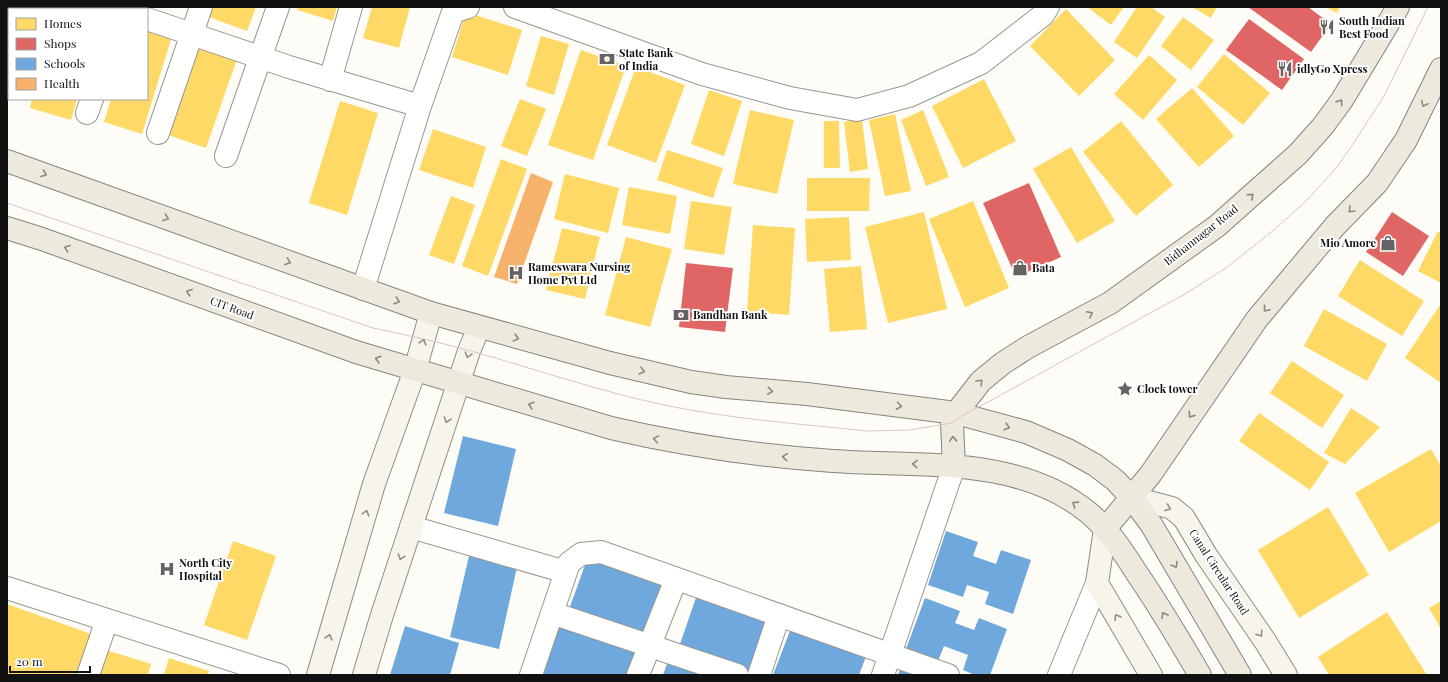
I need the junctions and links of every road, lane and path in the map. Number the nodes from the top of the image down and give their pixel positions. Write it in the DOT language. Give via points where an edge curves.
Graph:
graph roads {
  1 [pos="201,7"];
  2 [pos="278,7"];
  3 [pos="351,7"];
  4 [pos="468,7"];
  5 [pos="515,7"];
  6 [pos="1048,7"];
  7 [pos="1398,7"];
  8 [pos="148,19"];
  9 [pos="192,34"];
  10 [pos="261,58"];
  11 [pos="1441,69"];
  12 [pos="330,80"];
  13 [pos="420,106"];
  14 [pos="158,133"];
  15 [pos="226,156"];
  16 [pos="7,161"];
  17 [pos="7,228"];
  18 [pos="362,289"];
  19 [pos="431,313"];
  20 [pos="479,327"];
  21 [pos="415,370"];
  22 [pos="459,383"];
  23 [pos="956,413"];
  24 [pos="954,466"];
  25 [pos="1131,497"];
  26 [pos="410,527"];
  27 [pos="1105,529"];
  28 [pos="566,572"];
  29 [pos="676,579"];
  30 [pos="1097,582"];
  31 [pos="7,588"];
  32 [pos="552,613"];
  33 [pos="779,615"];
  34 [pos="107,620"];
  35 [pos="649,646"];
  36 [pos="890,654"];
  37 [pos="88,675"];
  38 [pos="279,675"];
  39 [pos="318,675"];
  40 [pos="364,675"];
  41 [pos="531,675"];
  42 [pos="638,675"];
  43 [pos="737,675"];
  44 [pos="759,675"];
  45 [pos="883,675"];
  46 [pos="948,675"];
  47 [pos="1059,675"];
  48 [pos="1151,675"];
  49 [pos="1200,675"];
  50 [pos="1240,675"];
  51 [pos="1286,675"];
  1 -- 9 [label="street"];
  2 -- 10 [label="street"];
  3 -- 12 [label="street"];
  4 -- 13 [label="street" via="453,12"];
  5 -- 6 [label="street" via="702,74 790,98 857,110 909,96 981,63 1043,15"];
  23 -- 7 [label="main road, Bidhannagar Road, one-way" via="981,381 1003,363 1110,303 1217,226 1298,154 1342,100"];
  8 -- 9 [label="street"];
  9 -- 10 [label="street"];
  9 -- 14 [label="street"];
  10 -- 12 [label="street"];
  10 -- 15 [label="street"];
  11 -- 25 [label="main road, one-way" via="1406,140 1377,183 1335,226 1257,319 1150,475"];
  12 -- 13 [label="street"];
  13 -- 18 [label="street"];
  16 -- 18 [label="main road, one-way"];
  21 -- 17 [label="main road, CIT Road, one-way" via="356,352"];
  18 -- 19 [label="main road, one-way"];
  19 -- 20 [label="main road"];
  21 -- 19 [label="main road, one-way"];
  20 -- 22 [label="main road, one-way"];
  20 -- 23 [label="main road, one-way" via="691,382"];
  21 -- 22 [label="main road, CIT Road"];
  39 -- 21 [label="main road, one-way" via="374,484"];
  24 -- 22 [label="main road, CIT Road, one-way" via="834,461 757,454 668,441 611,428"];
  22 -- 26 [label="main road, one-way"];
  24 -- 23 [label="main road, one-way" via="952,423"];
  23 -- 25 [label="main road, one-way" via="1026,432 1068,450 1116,480"];
  27 -- 24 [label="main road, CIT Road, one-way" via="1089,513 1051,489 1021,478"];
  24 -- 36 [label="street"];
  25 -- 27 [label="main road"];
  25 -- 50 [label="main road, one-way" via="1151,524"];
  25 -- 51 [label="main road, Canal Circular Road, one-way" via="1172,508 1184,518"];
  26 -- 28 [label="street"];
  26 -- 40 [label="main road, one-way"];
  27 -- 30 [label="main road"];
  49 -- 27 [label="main road, CIT Road, one-way" via="1126,555"];
  28 -- 29 [label="street" via="569,563 580,554 601,552"];
  28 -- 32 [label="street"];
  29 -- 33 [label="street"];
  29 -- 35 [label="street"];
  30 -- 47 [label="street"];
  48 -- 30 [label="main road, one-way"];
  31 -- 34 [label="street"];
  32 -- 35 [label="street"];
  32 -- 41 [label="street"];
  33 -- 36 [label="street"];
  33 -- 44 [label="street"];
  34 -- 37 [label="street"];
  34 -- 38 [label="street"];
  35 -- 42 [label="street"];
  35 -- 43 [label="street"];
  36 -- 45 [label="street"];
  36 -- 46 [label="street"];
}
